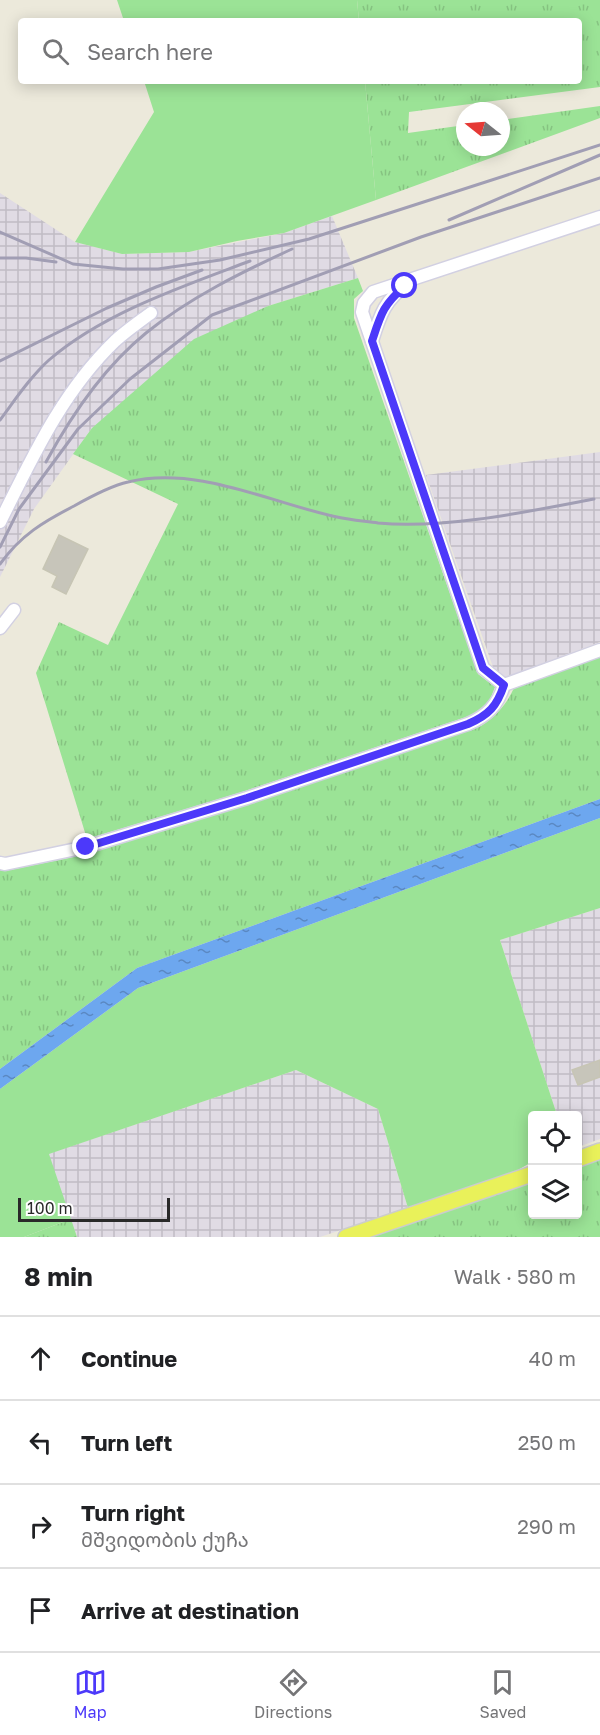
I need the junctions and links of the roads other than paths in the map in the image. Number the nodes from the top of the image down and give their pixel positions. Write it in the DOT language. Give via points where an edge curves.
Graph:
graph roads {
  1 [pos="600,217"];
  2 [pos="418,277"];
  3 [pos="151,313"];
  4 [pos="372,341"];
  5 [pos="0,522"];
  6 [pos="14,610"];
  7 [pos="0,628"];
  8 [pos="600,650"];
  9 [pos="504,685"];
  10 [pos="0,863"];
  11 [pos="600,1151"];
  12 [pos="582,1158"];
  13 [pos="528,1175"];
  14 [pos="346,1237"];
  1 -- 2 [label="street"];
  2 -- 4 [label="street" via="388,301"];
  2 -- 4 [label="street" via="373,292 364,303 362,312"];
  3 -- 5 [label="street" via="115,341 58,411"];
  4 -- 9 [label="street" via="483,668"];
  6 -- 7 [label="street"];
  8 -- 9 [label="street"];
  9 -- 10 [label="street" via="491,710 468,724 86,847"];
  11 -- 12 [label="main road"];
  13 -- 14 [label="main road"];
}
